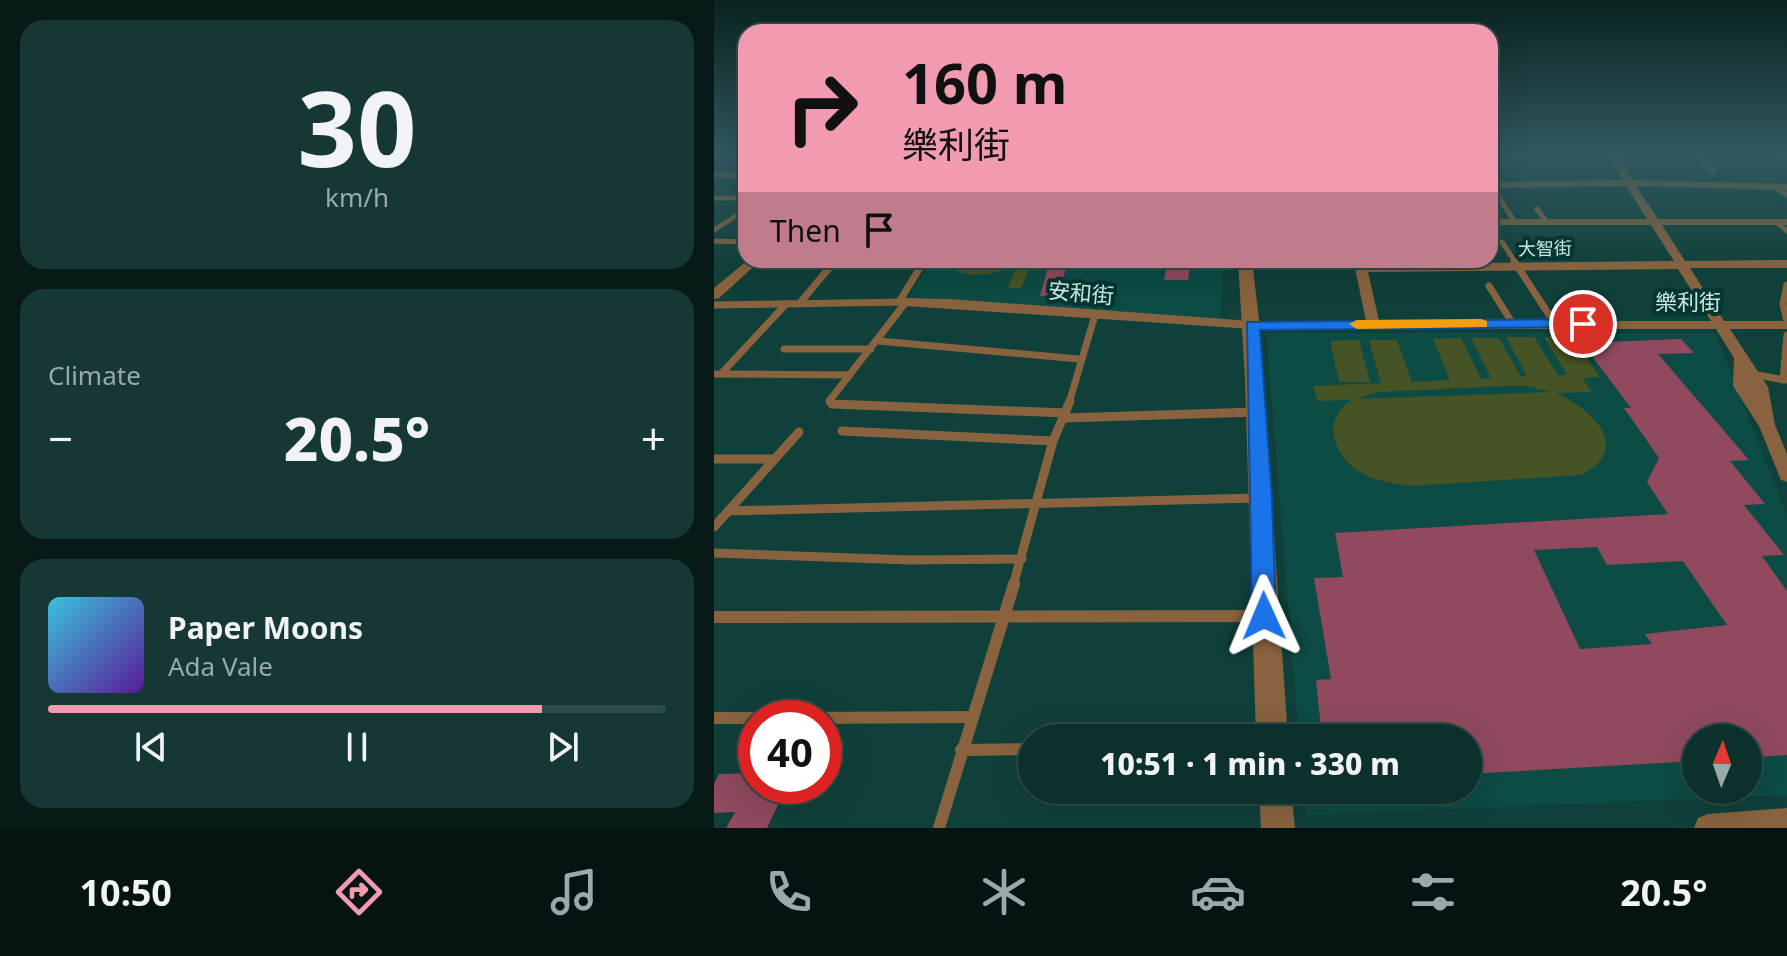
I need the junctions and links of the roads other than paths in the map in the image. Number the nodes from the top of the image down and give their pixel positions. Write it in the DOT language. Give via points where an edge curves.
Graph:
graph roads {
  1 [pos="1637,195"];
  2 [pos="714,198"];
  3 [pos="738,198"];
  4 [pos="1499,198"];
  5 [pos="1537,209"];
  6 [pos="736,216"];
  7 [pos="1653,221"];
  8 [pos="1498,222"];
  9 [pos="1515,222"];
  10 [pos="1547,222"];
  11 [pos="1781,222"];
  12 [pos="714,230"];
  13 [pos="1787,231"];
  14 [pos="714,241"];
  15 [pos="738,242"];
  16 [pos="1502,242"];
  17 [pos="1681,264"];
  18 [pos="1787,264"];
  19 [pos="1498,266"];
  20 [pos="1518,267"];
  21 [pos="746,268"];
  22 [pos="829,268"];
  23 [pos="921,268"];
  24 [pos="1246,268"];
  25 [pos="1361,268"];
  26 [pos="1787,285"];
  27 [pos="1489,286"];
  28 [pos="714,295"];
  29 [pos="903,302"];
  30 [pos="786,304"];
  31 [pos="799,304"];
  32 [pos="714,305"];
  33 [pos="1095,315"];
  34 [pos="1787,323"];
  35 [pos="1373,324"];
  36 [pos="1513,324"];
  37 [pos="1555,324"];
  38 [pos="1252,325"];
  39 [pos="1721,325"];
  40 [pos="1787,335"];
  41 [pos="878,341"];
  42 [pos="784,349"];
  43 [pos="871,349"];
  44 [pos="1739,357"];
  45 [pos="1079,359"];
  46 [pos="718,374"];
  47 [pos="1751,374"];
  48 [pos="850,375"];
  49 [pos="1785,380"];
  50 [pos="1258,412"];
  51 [pos="1065,416"];
  52 [pos="1767,425"];
  53 [pos="842,431"];
  54 [pos="799,432"];
  55 [pos="1053,441"];
  56 [pos="1783,457"];
  57 [pos="714,459"];
  58 [pos="774,459"];
  59 [pos="1787,475"];
  60 [pos="1262,497"];
  61 [pos="1038,505"];
  62 [pos="728,511"];
  63 [pos="714,527"];
  64 [pos="714,553"];
  65 [pos="1022,559"];
  66 [pos="1006,616"];
  67 [pos="1264,616"];
  68 [pos="714,617"];
  69 [pos="972,717"];
  70 [pos="714,718"];
  71 [pos="738,718"];
  72 [pos="842,718"];
  73 [pos="1271,724"];
  74 [pos="1018,749"];
  75 [pos="961,750"];
  76 [pos="1276,804"];
  77 [pos="1787,822"];
  78 [pos="1750,826"];
  79 [pos="939,828"];
  80 [pos="1278,828"];
  81 [pos="1708,828"];
  1 -- 7 [label="street"];
  2 -- 3 [label="lane"];
  4 -- 9 [label="lane"];
  5 -- 10 [label="lane"];
  6 -- 12 [label="lane"];
  7 -- 10 [label="street"];
  7 -- 11 [label="street"];
  7 -- 17 [label="street"];
  8 -- 9 [label="street"];
  9 -- 10 [label="street"];
  11 -- 13 [label="lane"];
  14 -- 15 [label="lane"];
  16 -- 20 [label="lane"];
  17 -- 18 [label="street, 大智街"];
  17 -- 20 [label="street, 大智街"];
  17 -- 39 [label="street"];
  19 -- 20 [label="street, 大智街"];
  20 -- 37 [label="lane"];
  21 -- 28 [label="street"];
  22 -- 31 [label="lane"];
  23 -- 29 [label="lane"];
  24 -- 38 [label="street"];
  25 -- 35 [label="street, 大智街"];
  26 -- 34 [label="lane"];
  27 -- 36 [label="lane"];
  29 -- 31 [label="lane"];
  29 -- 33 [label="street, 安和街"];
  29 -- 41 [label="lane"];
  30 -- 31 [label="lane"];
  30 -- 32 [label="lane"];
  30 -- 46 [label="lane"];
  33 -- 38 [label="street, 安和街"];
  33 -- 45 [label="lane"];
  34 -- 39 [label="street, 樂利街"];
  35 -- 36 [label="street, 樂利街"];
  35 -- 38 [label="street, 樂利街"];
  36 -- 37 [label="street, 樂利街"];
  37 -- 39 [label="street, 樂利街"];
  38 -- 50 [label="street"];
  39 -- 44 [label="street"];
  40 -- 49 [label="lane"];
  41 -- 43 [label="lane"];
  41 -- 45 [label="lane"];
  42 -- 43 [label="lane"];
  43 -- 48 [label="lane"];
  44 -- 47 [label="street"];
  44 -- 52 [label="street" via="1741,386"];
  45 -- 51 [label="lane"];
  46 -- 48 [label="lane"];
  47 -- 49 [label="lane"];
  47 -- 52 [label="street" via="1760,387"];
  48 -- 51 [label="lane" via="832,404"];
  50 -- 51 [label="lane"];
  50 -- 60 [label="street"];
  51 -- 55 [label="lane"];
  52 -- 56 [label="street"];
  53 -- 55 [label="lane"];
  54 -- 58 [label="lane"];
  55 -- 61 [label="lane"];
  56 -- 59 [label="street"];
  57 -- 58 [label="lane"];
  58 -- 62 [label="lane"];
  60 -- 61 [label="lane"];
  60 -- 67 [label="street"];
  61 -- 62 [label="lane"];
  61 -- 65 [label="lane"];
  62 -- 63 [label="lane"];
  64 -- 65 [label="lane"];
  65 -- 66 [label="lane"];
  66 -- 67 [label="lane"];
  66 -- 68 [label="lane"];
  66 -- 69 [label="lane"];
  67 -- 73 [label="street"];
  69 -- 72 [label="lane"];
  69 -- 75 [label="lane"];
  70 -- 71 [label="lane"];
  74 -- 75 [label="lane"];
  75 -- 79 [label="lane"];
  76 -- 80 [label="street"];
  77 -- 78 [label="street"];
  78 -- 81 [label="street"];
}
